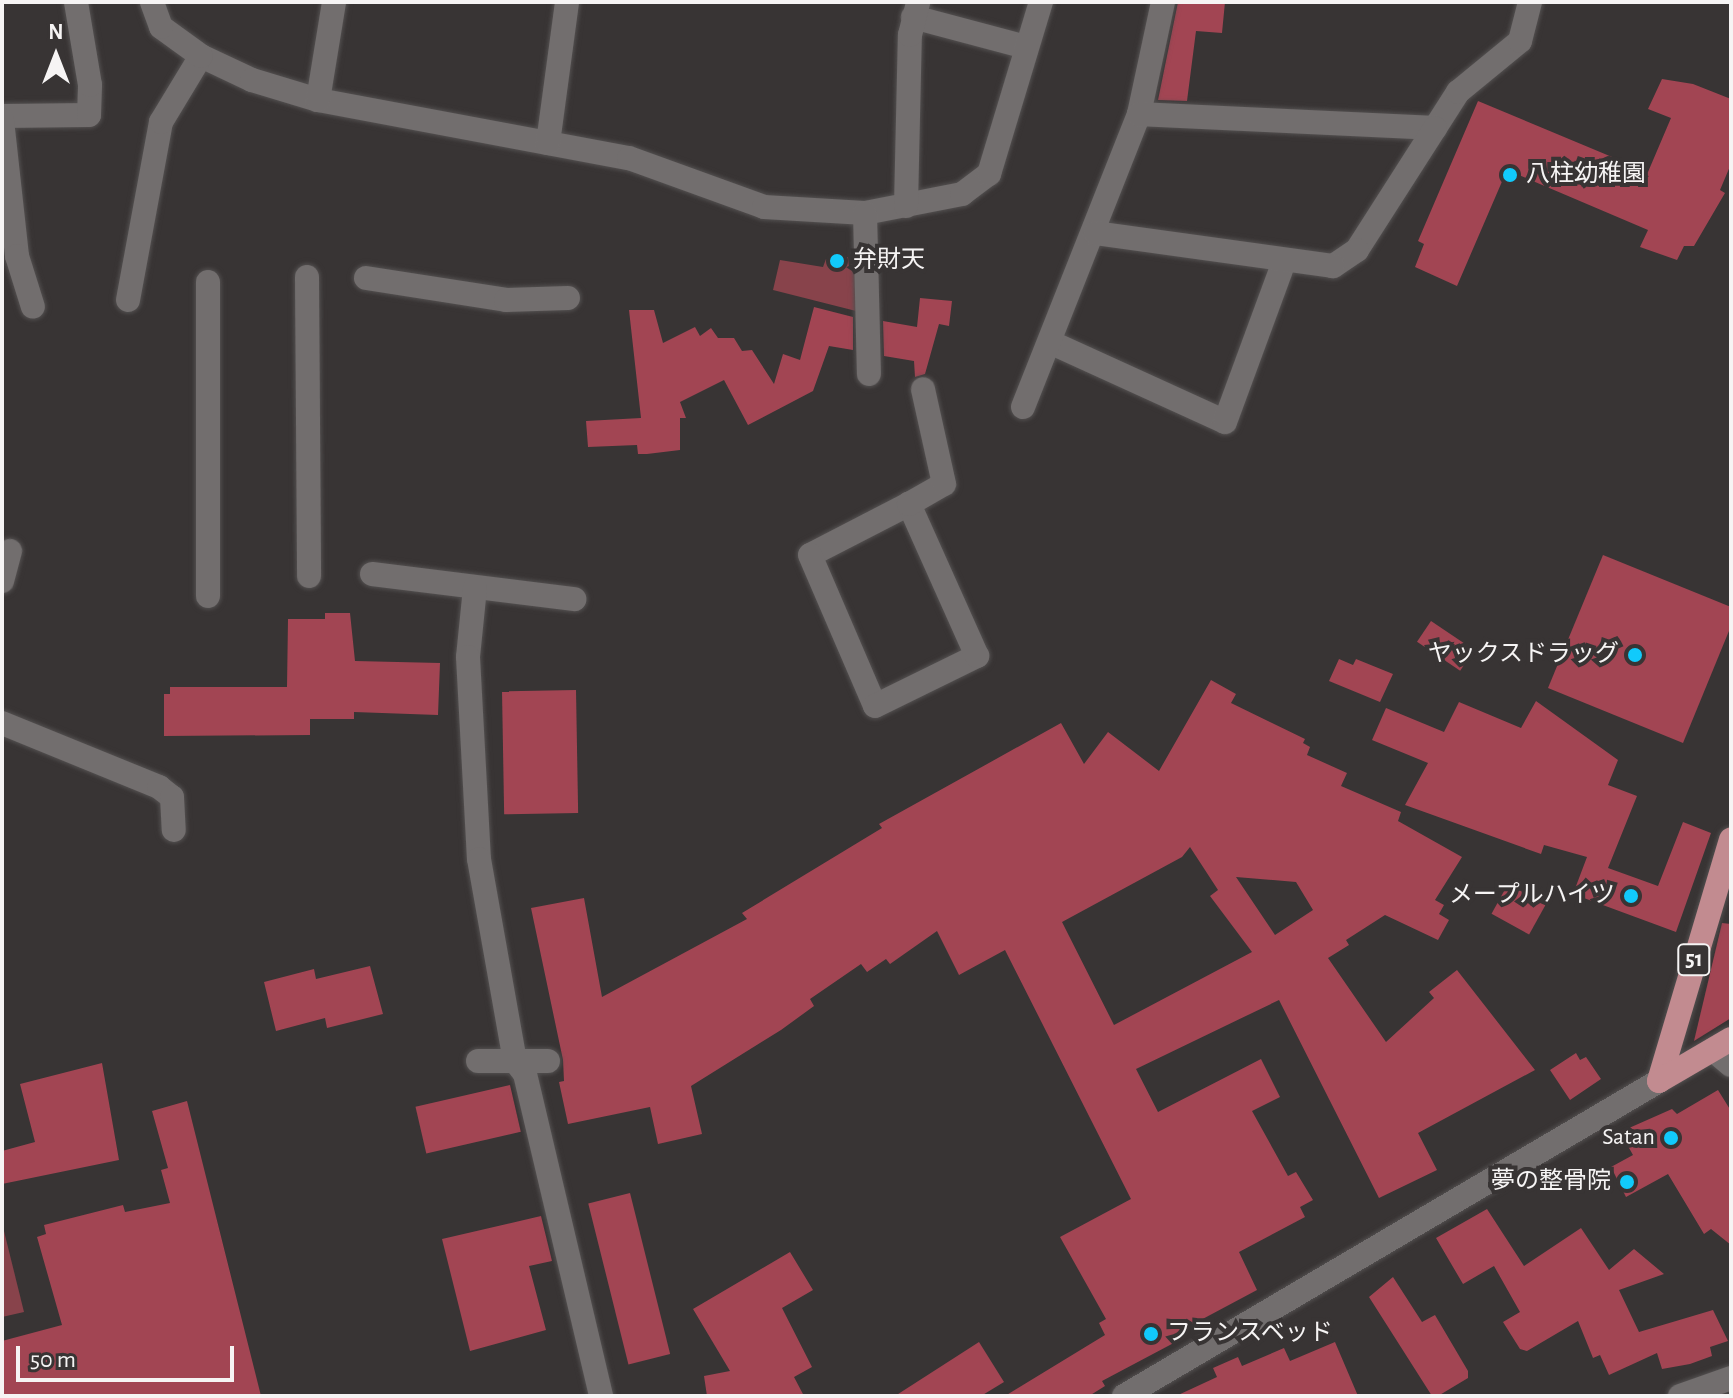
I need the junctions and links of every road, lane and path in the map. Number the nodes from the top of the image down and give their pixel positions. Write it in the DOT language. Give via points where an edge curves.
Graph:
graph roads {
  1 [pos="76,2"];
  2 [pos="152,2"];
  3 [pos="334,2"];
  4 [pos="567,2"];
  5 [pos="1041,2"];
  6 [pos="1163,2"];
  7 [pos="1530,2"];
  8 [pos="916,10"];
  9 [pos="1026,47"];
  10 [pos="201,56"];
  11 [pos="318,100"];
  12 [pos="1139,114"];
  13 [pos="2,118"];
  14 [pos="1435,128"];
  15 [pos="548,143"];
  16 [pos="906,206"];
  17 [pos="8,211"];
  18 [pos="865,213"];
  19 [pos="1095,233"];
  20 [pos="1284,262"];
  21 [pos="307,277"];
  22 [pos="366,278"];
  23 [pos="208,282"];
  24 [pos="568,298"];
  25 [pos="128,300"];
  26 [pos="33,307"];
  27 [pos="1052,343"];
  28 [pos="869,374"];
  29 [pos="923,389"];
  30 [pos="1023,407"];
  31 [pos="909,504"];
  32 [pos="10,551"];
  33 [pos="372,574"];
  34 [pos="309,576"];
  35 [pos="2,581"];
  36 [pos="475,588"];
  37 [pos="208,596"];
  38 [pos="574,599"];
  39 [pos="2,723"];
  40 [pos="174,830"];
  41 [pos="1731,840"];
  42 [pos="1725,1051"];
  43 [pos="478,1061"];
  44 [pos="515,1061"];
  45 [pos="548,1061"];
  46 [pos="1659,1081"];
  47 [pos="1731,1378"];
  48 [pos="601,1396"];
  49 [pos="1124,1396"];
  50 [pos="1680,1396"];
  1 -- 13 [label="street" via="90,85 89,115"];
  2 -- 10 [label="street" via="161,27"];
  3 -- 11 [label="street"];
  4 -- 15 [label="street"];
  5 -- 9 [label="street"];
  6 -- 12 [label="street"];
  7 -- 14 [label="street" via="1520,41 1458,92"];
  8 -- 9 [label="street"];
  8 -- 16 [label="street"];
  9 -- 16 [label="street" via="1010,119 989,174 962,194"];
  10 -- 11 [label="street" via="252,80"];
  10 -- 25 [label="street" via="161,122"];
  11 -- 15 [label="street"];
  12 -- 14 [label="street"];
  12 -- 19 [label="street"];
  13 -- 17 [label="street"];
  14 -- 20 [label="street" via="1357,250 1333,266"];
  15 -- 18 [label="street" via="629,158 764,207"];
  16 -- 18 [label="street"];
  17 -- 26 [label="street"];
  18 -- 28 [label="street"];
  19 -- 20 [label="street"];
  19 -- 27 [label="street"];
  20 -- 27 [label="street" via="1225,422"];
  21 -- 34 [label="street"];
  22 -- 24 [label="street" via="506,300"];
  23 -- 37 [label="street"];
  27 -- 30 [label="street"];
  29 -- 31 [label="street" via="944,484"];
  31 -- 31 [label="street" via="977,656 875,706 810,555"];
  32 -- 35 [label="street"];
  33 -- 36 [label="street"];
  36 -- 38 [label="street"];
  36 -- 44 [label="street" via="468,657 479,859"];
  39 -- 40 [label="street" via="159,787 172,797"];
  41 -- 46 [label="main road, 51"];
  42 -- 46 [label="main road"];
  43 -- 44 [label="street"];
  44 -- 45 [label="street"];
  44 -- 48 [label="street" via="525,1074"];
  46 -- 49 [label="street"];
  47 -- 50 [label="street"];
}
